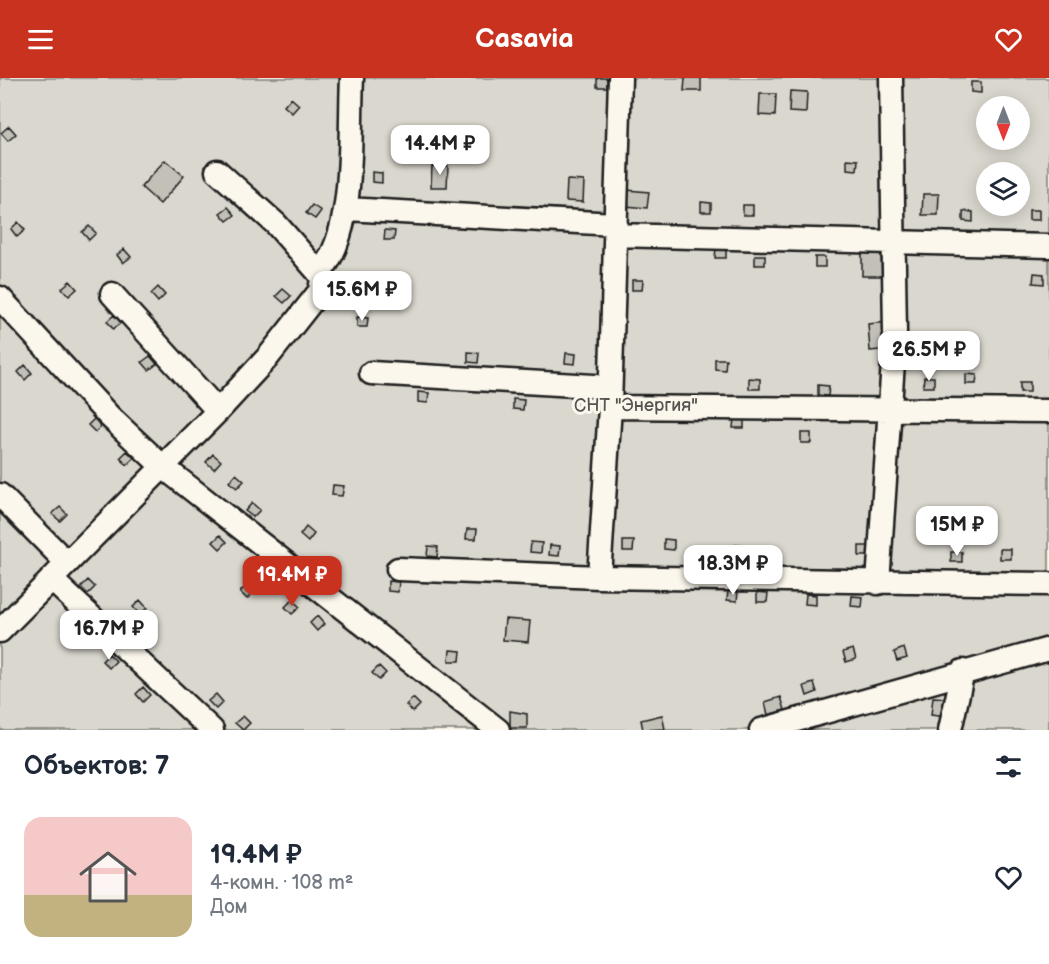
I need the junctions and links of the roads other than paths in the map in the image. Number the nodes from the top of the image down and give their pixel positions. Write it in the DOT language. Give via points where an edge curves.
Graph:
graph roads {
  1 [pos="352,78"];
  2 [pos="620,78"];
  3 [pos="891,78"];
  4 [pos="217,171"];
  5 [pos="346,209"];
  6 [pos="615,229"];
  7 [pos="892,241"];
  8 [pos="1049,246"];
  9 [pos="319,273"];
  10 [pos="112,294"];
  11 [pos="0,298"];
  12 [pos="370,374"];
  13 [pos="610,397"];
  14 [pos="891,409"];
  15 [pos="218,411"];
  16 [pos="1049,411"];
  17 [pos="162,466"];
  18 [pos="0,495"];
  19 [pos="67,563"];
  20 [pos="398,569"];
  21 [pos="599,578"];
  22 [pos="51,579"];
  23 [pos="878,583"];
  24 [pos="1049,584"];
  25 [pos="0,631"];
  26 [pos="1049,649"];
  27 [pos="963,671"];
  28 [pos="802,724"];
  29 [pos="212,730"];
  30 [pos="498,730"];
  31 [pos="761,730"];
  32 [pos="950,730"];
  1 -- 5 [label="lane"];
  2 -- 6 [label="lane"];
  3 -- 7 [label="lane"];
  4 -- 9 [label="lane" via="276,224"];
  5 -- 6 [label="lane"];
  5 -- 9 [label="lane" via="333,255"];
  6 -- 7 [label="lane"];
  6 -- 13 [label="lane"];
  7 -- 8 [label="lane"];
  7 -- 14 [label="lane" via="895,333"];
  9 -- 15 [label="lane" via="320,291 312,304"];
  10 -- 15 [label="lane"];
  11 -- 17 [label="lane"];
  12 -- 13 [label="lane"];
  13 -- 14 [label="lane"];
  13 -- 21 [label="lane"];
  14 -- 16 [label="lane"];
  14 -- 23 [label="lane"];
  15 -- 17 [label="lane"];
  17 -- 19 [label="lane"];
  17 -- 30 [label="lane"];
  18 -- 19 [label="lane"];
  19 -- 22 [label="lane"];
  20 -- 21 [label="lane"];
  21 -- 23 [label="lane"];
  22 -- 25 [label="lane"];
  22 -- 29 [label="lane"];
  23 -- 24 [label="lane"];
  26 -- 27 [label="lane"];
  27 -- 28 [label="lane"];
  27 -- 32 [label="lane"];
  28 -- 31 [label="lane"];
}
